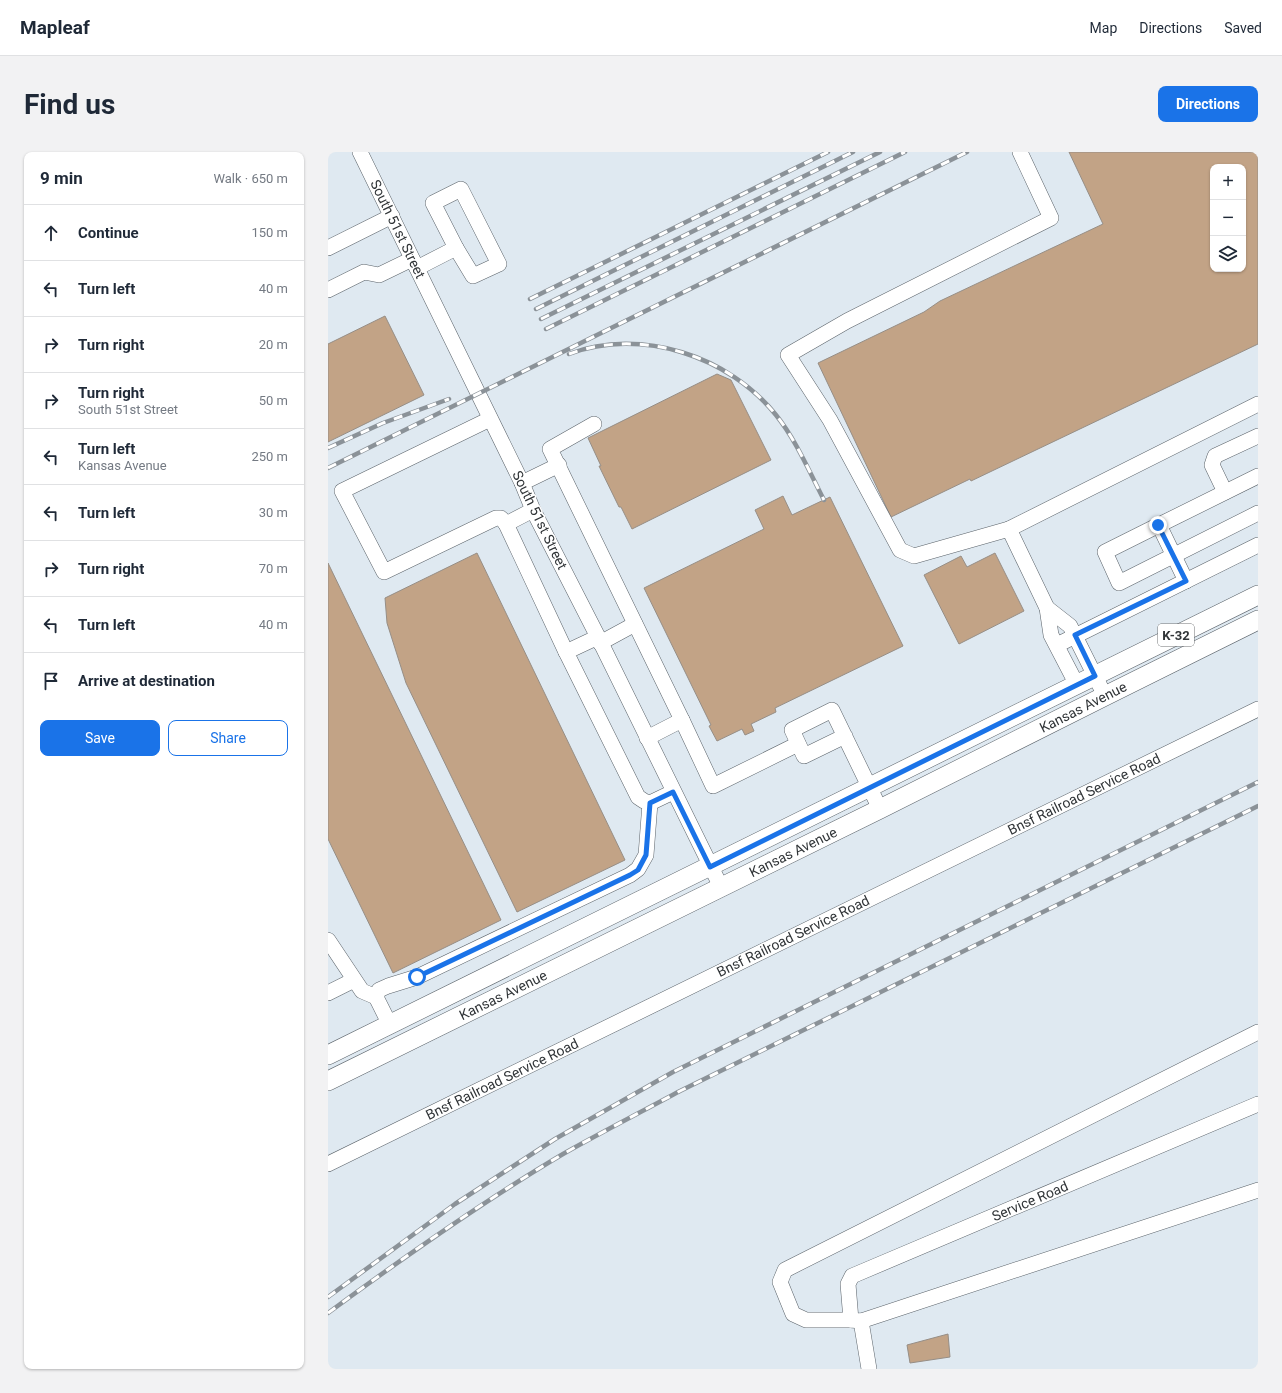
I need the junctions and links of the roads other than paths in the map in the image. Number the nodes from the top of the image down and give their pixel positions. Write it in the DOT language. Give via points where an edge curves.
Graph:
graph roads {
  1 [pos="360,152"];
  2 [pos="1020,152"];
  3 [pos="392,216"];
  4 [pos="328,248"];
  5 [pos="456,248"];
  6 [pos="415,264"];
  7 [pos="328,290"];
  8 [pos="1258,404"];
  9 [pos="490,419"];
  10 [pos="594,424"];
  11 [pos="1258,436"];
  12 [pos="558,465"];
  13 [pos="1258,476"];
  14 [pos="522,483"];
  15 [pos="335,490"];
  16 [pos="1225,492"];
  17 [pos="533,510"];
  18 [pos="1258,513"];
  19 [pos="506,524"];
  20 [pos="1158,525"];
  21 [pos="1009,529"];
  22 [pos="1258,545"];
  23 [pos="1174,555"];
  24 [pos="1186,581"];
  25 [pos="1258,595"];
  26 [pos="1047,608"];
  27 [pos="1258,620"];
  28 [pos="635,624"];
  29 [pos="1075,635"];
  30 [pos="599,640"];
  31 [pos="1057,645"];
  32 [pos="566,652"];
  33 [pos="1095,676"];
  34 [pos="1077,685"];
  35 [pos="1105,696"];
  36 [pos="1258,708"];
  37 [pos="682,720"];
  38 [pos="845,736"];
  39 [pos="647,738"];
  40 [pos="798,744"];
  41 [pos="870,788"];
  42 [pos="673,792"];
  43 [pos="650,803"];
  44 [pos="880,809"];
  45 [pos="710,867"];
  46 [pos="721,887"];
  47 [pos="328,940"];
  48 [pos="354,980"];
  49 [pos="328,994"];
  50 [pos="376,997"];
  51 [pos="390,1025"];
  52 [pos="1258,1032"];
  53 [pos="328,1055"];
  54 [pos="328,1081"];
  55 [pos="1258,1104"];
  56 [pos="328,1164"];
  57 [pos="1258,1190"];
  58 [pos="856,1320"];
  59 [pos="869,1369"];
  1 -- 3 [label="street, South 51st Street"];
  2 -- 21 [label="street" via="1051,218 847,321 788,355 830,420 900,550 914,556"];
  3 -- 4 [label="street"];
  3 -- 6 [label="street, South 51st Street"];
  5 -- 5 [label="street" via="473,276 499,264 461,189 433,203"];
  5 -- 6 [label="street"];
  6 -- 7 [label="street" via="379,275 364,272"];
  6 -- 9 [label="street, South 51st Street"];
  8 -- 21 [label="street"];
  9 -- 14 [label="street, South 51st Street"];
  9 -- 15 [label="street"];
  10 -- 12 [label="street" via="550,448"];
  11 -- 16 [label="street" via="1216,456 1212,465"];
  12 -- 14 [label="street"];
  12 -- 28 [label="street"];
  13 -- 16 [label="street"];
  14 -- 17 [label="street, South 51st Street"];
  15 -- 19 [label="street" via="384,572 496,518 501,518"];
  16 -- 20 [label="street"];
  17 -- 19 [label="street"];
  17 -- 30 [label="street, South 51st Street"];
  18 -- 23 [label="street"];
  19 -- 32 [label="street"];
  20 -- 23 [label="street"];
  20 -- 23 [label="street" via="1105,552 1119,583"];
  21 -- 26 [label="street"];
  22 -- 24 [label="street"];
  23 -- 24 [label="street"];
  24 -- 29 [label="street"];
  25 -- 33 [label="main road, Kansas Avenue / K-32"];
  26 -- 29 [label="street" via="1070,626"];
  26 -- 31 [label="street" via="1052,635"];
  27 -- 35 [label="main road, Kansas Avenue / K-32"];
  28 -- 30 [label="street"];
  28 -- 37 [label="street"];
  29 -- 31 [label="street"];
  29 -- 33 [label="street"];
  30 -- 32 [label="street"];
  30 -- 39 [label="street, South 51st Street"];
  31 -- 34 [label="street"];
  32 -- 43 [label="street" via="638,797"];
  33 -- 34 [label="main road, Kansas Avenue / K-32"];
  33 -- 35 [label="street"];
  34 -- 41 [label="main road, Kansas Avenue / K-32"];
  35 -- 44 [label="main road, Kansas Avenue / K-32"];
  36 -- 56 [label="street, Bnsf Railroad Service Road"];
  37 -- 39 [label="street"];
  37 -- 40 [label="street" via="713,786"];
  38 -- 40 [label="street" via="804,756"];
  38 -- 40 [label="street" via="832,710 792,730"];
  38 -- 41 [label="street"];
  39 -- 42 [label="street, South 51st Street"];
  41 -- 44 [label="street"];
  41 -- 45 [label="main road, Kansas Avenue / K-32"];
  42 -- 43 [label="street"];
  42 -- 45 [label="street, South 51st Street"];
  43 -- 50 [label="street" via="646,855 638,870 417,977 388,986 380,990"];
  44 -- 46 [label="main road, Kansas Avenue / K-32"];
  45 -- 46 [label="street, South 51st Street"];
  45 -- 51 [label="main road, Kansas Avenue / K-32"];
  46 -- 54 [label="main road, Kansas Avenue / K-32"];
  47 -- 48 [label="street"];
  48 -- 49 [label="street"];
  48 -- 50 [label="street" via="362,991"];
  50 -- 51 [label="street"];
  51 -- 53 [label="main road, Kansas Avenue / K-32"];
  52 -- 58 [label="street" via="786,1270 780,1282 793,1314 806,1320"];
  55 -- 58 [label="street, Service Road" via="852,1276 848,1284"];
  57 -- 58 [label="street"];
  58 -- 59 [label="street, Service Road"];
}
